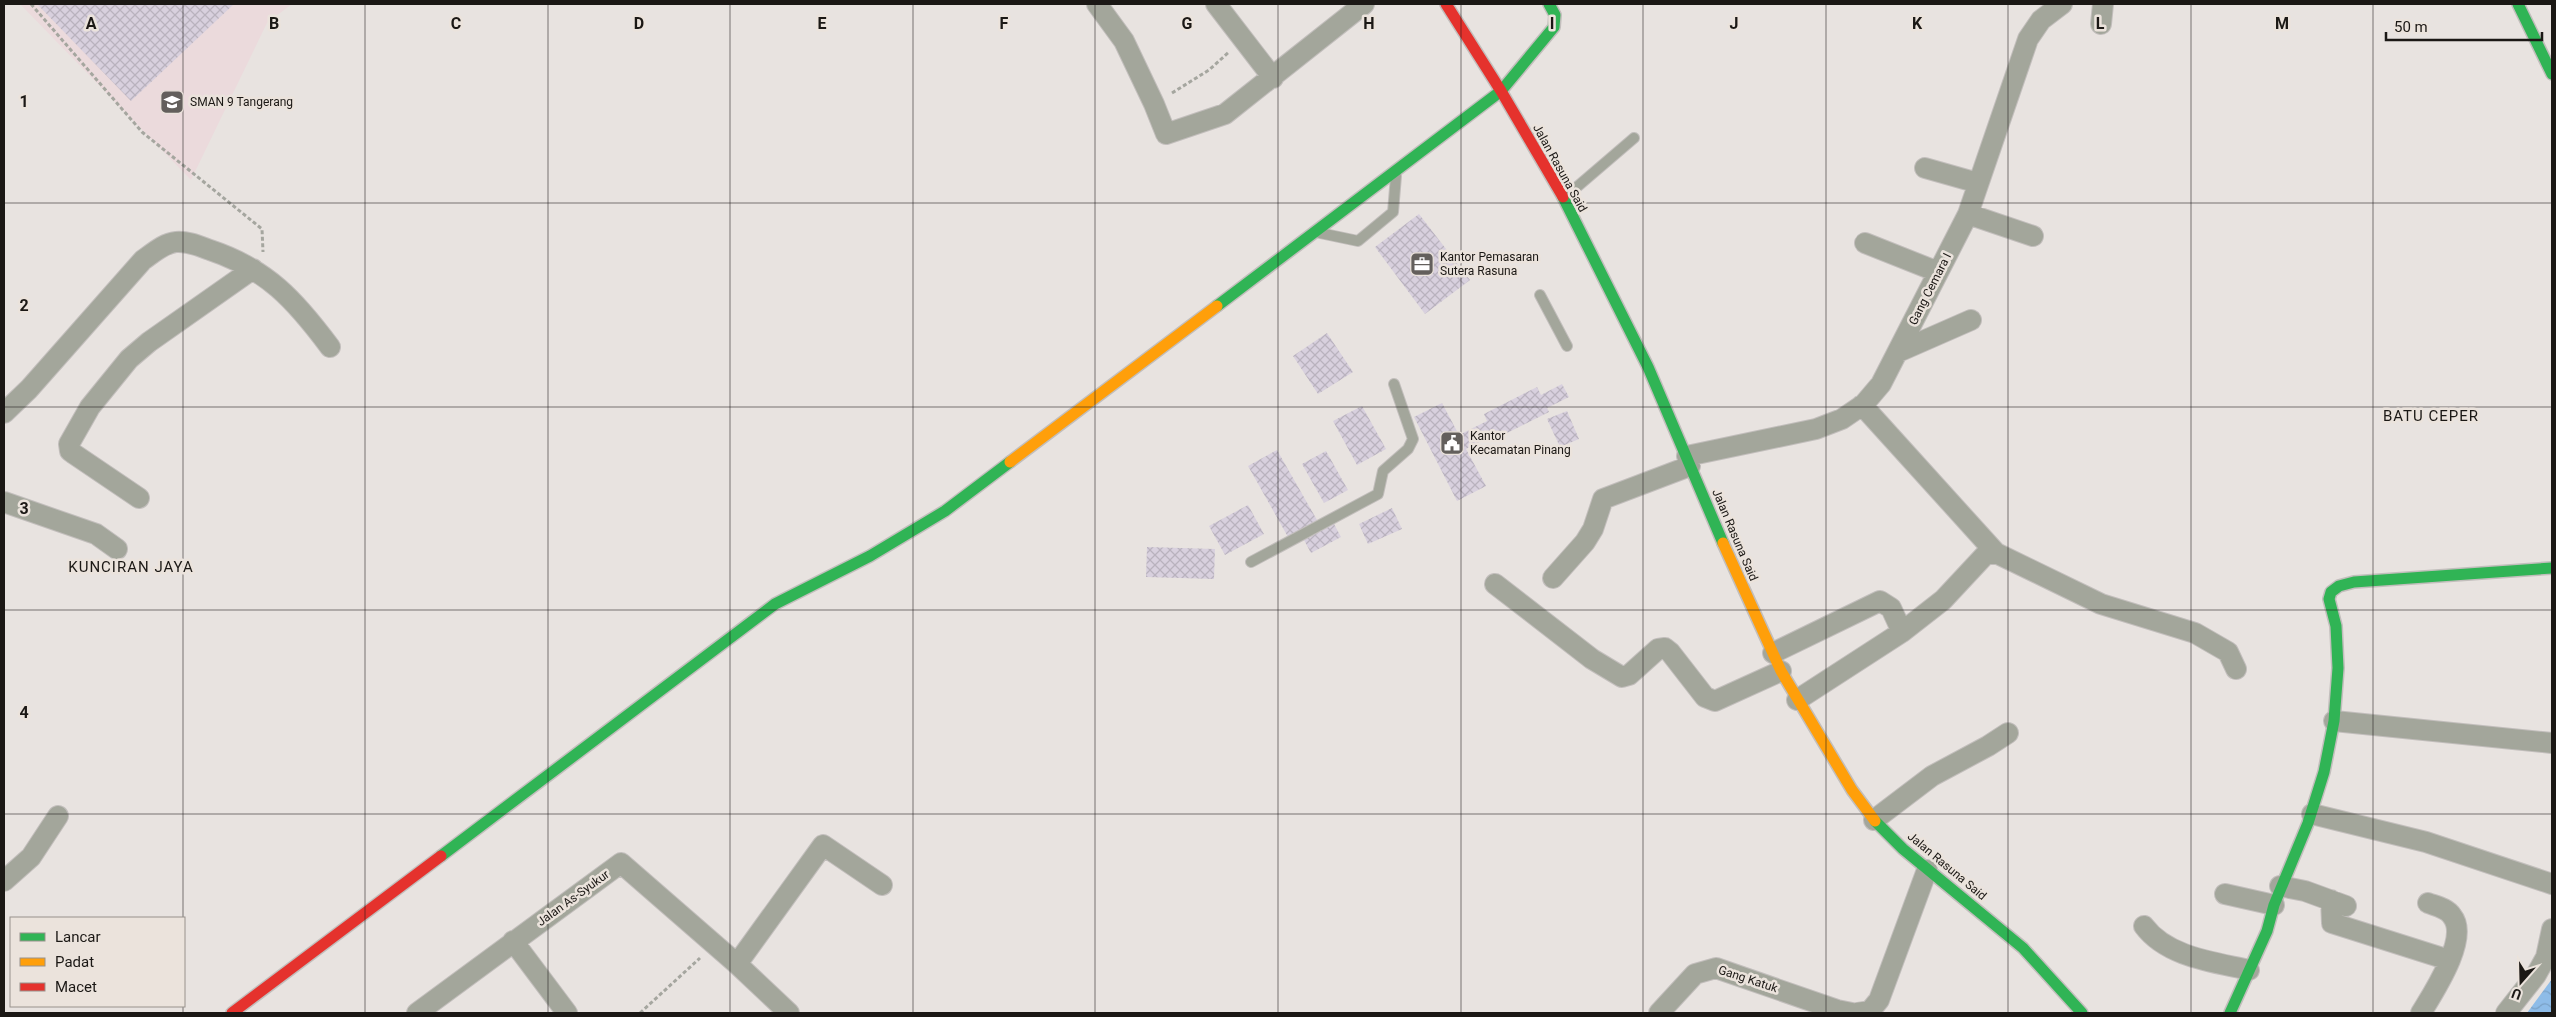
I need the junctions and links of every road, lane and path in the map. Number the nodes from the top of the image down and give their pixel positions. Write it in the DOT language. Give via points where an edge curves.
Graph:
graph roads {
  1 [pos="31,4"];
  2 [pos="1097,4"];
  3 [pos="1216,4"];
  4 [pos="1364,4"];
  5 [pos="1446,4"];
  6 [pos="1549,4"];
  7 [pos="2062,4"];
  8 [pos="2103,4"];
  9 [pos="2518,4"];
  10 [pos="2101,24"];
  11 [pos="1243,38"];
  12 [pos="2552,74"];
  13 [pos="1273,78"];
  14 [pos="1501,91"];
  15 [pos="1154,104"];
  16 [pos="1634,138"];
  17 [pos="1925,168"];
  18 [pos="1396,170"];
  19 [pos="1978,182"];
  20 [pos="1564,199"];
  21 [pos="1968,214"];
  22 [pos="262,229"];
  23 [pos="1314,232"];
  24 [pos="2033,236"];
  25 [pos="1865,243"];
  26 [pos="253,269"];
  27 [pos="1938,272"];
  28 [pos="1540,295"];
  29 [pos="1971,320"];
  30 [pos="1567,346"];
  31 [pos="330,347"];
  32 [pos="1898,352"];
  33 [pos="1394,384"];
  34 [pos="1862,406"];
  35 [pos="4,413"];
  36 [pos="1688,461"];
  37 [pos="139,498"];
  38 [pos="4,502"];
  39 [pos="117,549"];
  40 [pos="1996,553"];
  41 [pos="1251,562"];
  42 [pos="2552,568"];
  43 [pos="1553,578"];
  44 [pos="1495,584"];
  45 [pos="1902,632"];
  46 [pos="1777,662"];
  47 [pos="2236,669"];
  48 [pos="1797,700"];
  49 [pos="2334,721"];
  50 [pos="2008,733"];
  51 [pos="2552,744"];
  52 [pos="2312,814"];
  53 [pos="58,816"];
  54 [pos="1874,820"];
  55 [pos="1927,870"];
  56 [pos="4,881"];
  57 [pos="2552,884"];
  58 [pos="882,885"];
  59 [pos="2280,886"];
  60 [pos="2224,894"];
  61 [pos="2428,903"];
  62 [pos="2274,905"];
  63 [pos="2144,926"];
  64 [pos="2552,929"];
  65 [pos="513,941"];
  66 [pos="714,944"];
  67 [pos="2449,960"];
  68 [pos="737,964"];
  69 [pos="2249,970"];
  70 [pos="232,1013"];
  71 [pos="417,1013"];
  72 [pos="566,1013"];
  73 [pos="640,1013"];
  74 [pos="789,1013"];
  75 [pos="1659,1013"];
  76 [pos="1864,1013"];
  77 [pos="2082,1013"];
  78 [pos="2230,1013"];
  79 [pos="2421,1013"];
  80 [pos="2506,1013"];
  1 -- 22 [label="path" via="142,132"];
  2 -- 15 [label="street" via="1124,41"];
  3 -- 11 [label="street"];
  4 -- 13 [label="street"];
  5 -- 14 [label="main road, Jalan Rasuna Said"];
  6 -- 14 [label="main road" via="1556,18 1554,27"];
  7 -- 19 [label="street, Gang Cemara I" via="2041,20 2028,39"];
  8 -- 10 [label="street"];
  9 -- 12 [label="main road"];
  11 -- 13 [label="street"];
  11 -- 15 [label="path" via="1210,70"];
  13 -- 15 [label="street" via="1225,114 1166,134"];
  14 -- 18 [label="main road"];
  14 -- 20 [label="main road, Jalan Rasuna Said"];
  16 -- 20 [label="lane"];
  17 -- 19 [label="street"];
  18 -- 23 [label="main road"];
  18 -- 23 [label="lane" via="1394,212 1358,242"];
  19 -- 21 [label="street, Gang Cemara I"];
  20 -- 36 [label="main road, Jalan Rasuna Said" via="1648,367"];
  21 -- 24 [label="street"];
  21 -- 27 [label="street, Gang Cemara I"];
  23 -- 70 [label="main road" via="945,511 870,556 775,604"];
  25 -- 27 [label="street"];
  26 -- 31 [label="street" via="286,293"];
  26 -- 35 [label="street" via="187,242 164,245 143,260"];
  26 -- 37 [label="street" via="148,342 129,359 90,407 69,444 70,451"];
  27 -- 32 [label="street, Gang Cemara I"];
  28 -- 30 [label="lane"];
  29 -- 32 [label="street"];
  32 -- 34 [label="street, Gang Cemara I" via="1881,384"];
  33 -- 41 [label="lane" via="1412,439 1408,449 1386,466 1378,494"];
  34 -- 36 [label="street, Gang Cemara I" via="1842,419 1816,429"];
  34 -- 40 [label="street"];
  36 -- 43 [label="street, Gang Cemara I" via="1603,499 1585,542"];
  36 -- 46 [label="main road, Jalan Rasuna Said"];
  38 -- 39 [label="street" via="96,534"];
  40 -- 45 [label="street" via="1985,555 1943,600"];
  40 -- 47 [label="street" via="2101,604 2202,637 2228,652"];
  42 -- 49 [label="main road" via="2354,582 2339,586 2331,592 2329,599 2336,626 2338,668"];
  44 -- 46 [label="street" via="1592,659 1622,677 1658,649 1664,648 1705,697 1716,701"];
  45 -- 46 [label="street" via="1891,608 1880,601"];
  45 -- 48 [label="street"];
  46 -- 48 [label="main road, Jalan Rasuna Said"];
  48 -- 54 [label="main road, Jalan Rasuna Said"];
  49 -- 51 [label="street"];
  49 -- 52 [label="main road"];
  50 -- 54 [label="street" via="1932,776"];
  52 -- 57 [label="street" via="2426,842"];
  52 -- 59 [label="main road"];
  53 -- 56 [label="street" via="31,858"];
  54 -- 55 [label="main road, Jalan Rasuna Said"];
  55 -- 76 [label="street, Gang Katuk" via="1879,1000"];
  55 -- 77 [label="main road, Jalan Rasuna Said" via="2023,948"];
  58 -- 68 [label="street" via="823,845"];
  59 -- 62 [label="main road"];
  59 -- 67 [label="street" via="2339,903 2332,922"];
  60 -- 62 [label="street"];
  61 -- 67 [label="street" via="2453,916 2458,931"];
  62 -- 69 [label="main road" via="2267,931"];
  63 -- 69 [label="street" via="2152,937 2169,947"];
  64 -- 80 [label="street" via="2546,958"];
  65 -- 66 [label="street, Jalan As-Syukur" via="621,863"];
  65 -- 71 [label="street, Jalan As-Syukur"];
  65 -- 72 [label="street"];
  66 -- 68 [label="street, Jalan As-Syukur"];
  66 -- 73 [label="path"];
  67 -- 79 [label="street"];
  68 -- 74 [label="street, Jalan As-Syukur"];
  69 -- 78 [label="main road"];
  75 -- 76 [label="street, Gang Katuk" via="1695,974 1716,968 1837,1010"];
}
